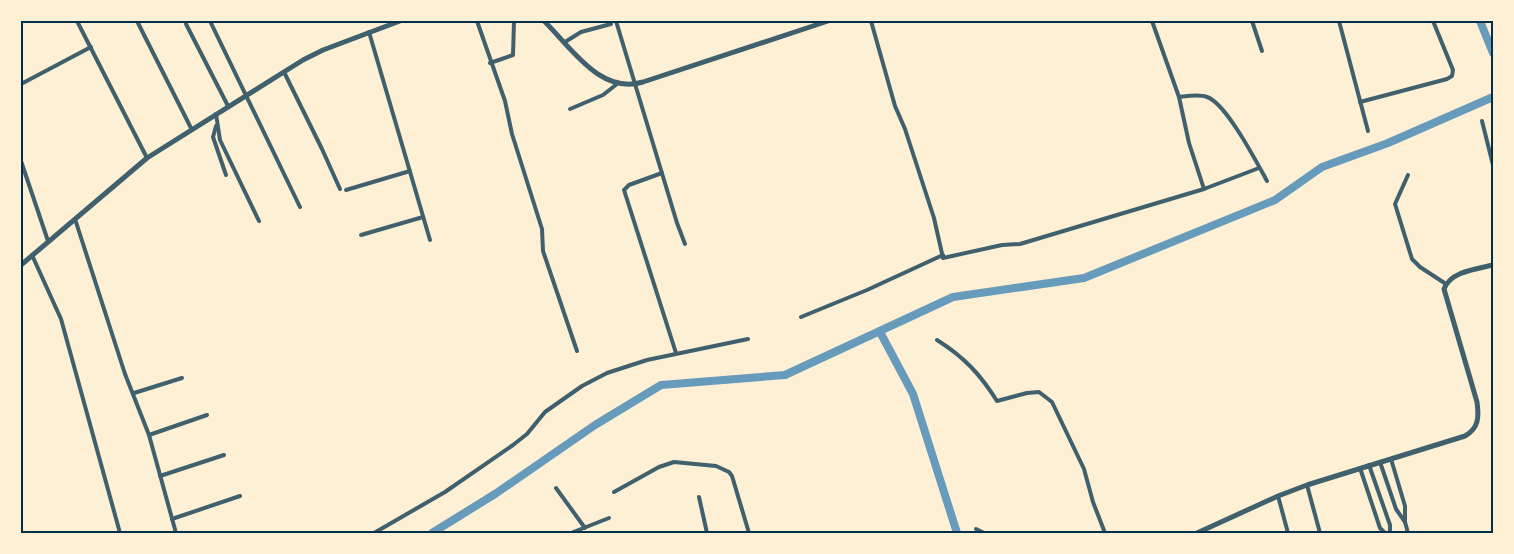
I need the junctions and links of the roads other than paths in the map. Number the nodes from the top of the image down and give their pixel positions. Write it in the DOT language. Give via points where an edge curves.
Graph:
graph roads {
  1 [pos="77,21"];
  2 [pos="137,21"];
  3 [pos="210,21"];
  4 [pos="400,21"];
  5 [pos="477,21"];
  6 [pos="514,21"];
  7 [pos="544,21"];
  8 [pos="616,21"];
  9 [pos="828,21"];
  10 [pos="871,21"];
  11 [pos="1152,21"];
  12 [pos="1252,21"];
  13 [pos="1339,21"];
  14 [pos="1433,21"];
  15 [pos="186,24"];
  16 [pos="611,24"];
  17 [pos="810,24"];
  18 [pos="369,32"];
  19 [pos="565,42"];
  20 [pos="91,47"];
  21 [pos="1262,51"];
  22 [pos="490,63"];
  23 [pos="284,71"];
  24 [pos="21,84"];
  25 [pos="617,84"];
  26 [pos="635,85"];
  27 [pos="246,95"];
  28 [pos="1179,97"];
  29 [pos="1360,102"];
  30 [pos="228,106"];
  31 [pos="570,109"];
  32 [pos="216,113"];
  33 [pos="1482,121"];
  34 [pos="217,125"];
  35 [pos="191,128"];
  36 [pos="1368,131"];
  37 [pos="147,158"];
  38 [pos="21,161"];
  39 [pos="1493,165"];
  40 [pos="1260,168"];
  41 [pos="410,171"];
  42 [pos="662,173"];
  43 [pos="226,175"];
  44 [pos="1408,175"];
  45 [pos="1267,181"];
  46 [pos="340,189"];
  47 [pos="1204,189"];
  48 [pos="346,190"];
  49 [pos="300,207"];
  50 [pos="423,217"];
  51 [pos="75,219"];
  52 [pos="259,221"];
  53 [pos="361,235"];
  54 [pos="429,240"];
  55 [pos="48,241"];
  56 [pos="685,244"];
  57 [pos="32,255"];
  58 [pos="943,255"];
  59 [pos="21,265"];
  60 [pos="1493,265"];
  61 [pos="1446,284"];
  62 [pos="801,317"];
  63 [pos="748,339"];
  64 [pos="937,340"];
  65 [pos="577,351"];
  66 [pos="676,353"];
  67 [pos="182,378"];
  68 [pos="134,393"];
  69 [pos="207,415"];
  70 [pos="149,435"];
  71 [pos="224,455"];
  72 [pos="1391,459"];
  73 [pos="1380,462"];
  74 [pos="1369,465"];
  75 [pos="1360,468"];
  76 [pos="160,476"];
  77 [pos="1307,485"];
  78 [pos="556,488"];
  79 [pos="614,492"];
  80 [pos="240,496"];
  81 [pos="1278,496"];
  82 [pos="699,497"];
  83 [pos="609,518"];
  84 [pos="172,519"];
  85 [pos="1405,522"];
  86 [pos="585,528"];
  87 [pos="976,529"];
  88 [pos="120,533"];
  89 [pos="176,533"];
  90 [pos="374,533"];
  91 [pos="571,533"];
  92 [pos="707,533"];
  93 [pos="749,533"];
  94 [pos="984,533"];
  95 [pos="994,533"];
  96 [pos="1006,533"];
  97 [pos="1106,533"];
  98 [pos="1197,533"];
  99 [pos="1288,533"];
  100 [pos="1320,533"];
  101 [pos="1385,533"];
  102 [pos="1390,533"];
  103 [pos="1408,533"];
  1 -- 20 [label="street"];
  2 -- 35 [label="street"];
  3 -- 27 [label="street"];
  4 -- 18 [label="street"];
  5 -- 22 [label="street"];
  6 -- 22 [label="street" via="513,56"];
  7 -- 19 [label="street"];
  8 -- 26 [label="street"];
  9 -- 17 [label="street"];
  10 -- 58 [label="street"];
  11 -- 28 [label="street"];
  12 -- 21 [label="street"];
  13 -- 29 [label="street"];
  14 -- 29 [label="street" via="1452,76"];
  15 -- 30 [label="street"];
  16 -- 19 [label="street" via="581,32"];
  17 -- 26 [label="street"];
  18 -- 23 [label="street"];
  18 -- 41 [label="street"];
  19 -- 25 [label="street" via="595,72"];
  20 -- 24 [label="street"];
  20 -- 37 [label="street"];
  22 -- 65 [label="street" via="542,229 543,251"];
  23 -- 27 [label="street"];
  23 -- 46 [label="street"];
  25 -- 26 [label="street"];
  25 -- 31 [label="street" via="603,95"];
  26 -- 42 [label="street"];
  27 -- 30 [label="street"];
  27 -- 49 [label="street"];
  28 -- 40 [label="street" via="1213,100 1246,141"];
  28 -- 47 [label="street"];
  29 -- 36 [label="street"];
  30 -- 32 [label="street"];
  32 -- 34 [label="street"];
  32 -- 35 [label="street"];
  33 -- 39 [label="street"];
  34 -- 43 [label="street" via="213,137"];
  34 -- 52 [label="street" via="220,140"];
  35 -- 37 [label="street"];
  37 -- 51 [label="street"];
  38 -- 55 [label="street"];
  40 -- 45 [label="street"];
  40 -- 47 [label="street"];
  41 -- 48 [label="street"];
  41 -- 50 [label="street"];
  42 -- 56 [label="street"];
  42 -- 66 [label="street" via="624,190"];
  44 -- 61 [label="street" via="1395,204 1409,253 1420,267"];
  47 -- 58 [label="street" via="1020,244 945,259"];
  50 -- 53 [label="street"];
  50 -- 54 [label="street"];
  51 -- 55 [label="street"];
  51 -- 68 [label="street"];
  55 -- 57 [label="street"];
  57 -- 59 [label="street"];
  57 -- 88 [label="street" via="61,319"];
  58 -- 62 [label="street"];
  60 -- 61 [label="street" via="1459,274"];
  61 -- 72 [label="street" via="1446,298 1477,402 1476,426 1465,436"];
  63 -- 66 [label="street"];
  64 -- 97 [label="street" via="960,355 985,381 997,401 1039,392 1052,402 1084,469"];
  66 -- 90 [label="street" via="627,366 582,386 545,412 513,445 445,492"];
  67 -- 68 [label="street"];
  68 -- 70 [label="street"];
  69 -- 70 [label="street"];
  70 -- 76 [label="street"];
  71 -- 76 [label="street"];
  72 -- 73 [label="street"];
  72 -- 85 [label="street" via="1405,506"];
  73 -- 74 [label="street"];
  73 -- 85 [label="street" via="1396,509"];
  74 -- 75 [label="street"];
  74 -- 102 [label="street"];
  75 -- 77 [label="street"];
  75 -- 101 [label="street"];
  76 -- 84 [label="street"];
  77 -- 81 [label="street"];
  77 -- 100 [label="street"];
  78 -- 86 [label="street"];
  79 -- 93 [label="street" via="674,462 724,469 734,482"];
  80 -- 84 [label="street"];
  81 -- 98 [label="street"];
  81 -- 99 [label="street"];
  82 -- 92 [label="street"];
  83 -- 86 [label="street"];
  84 -- 89 [label="street"];
  85 -- 103 [label="street"];
  86 -- 91 [label="street"];
  87 -- 94 [label="street"];
  95 -- 96 [label="street"];
}
